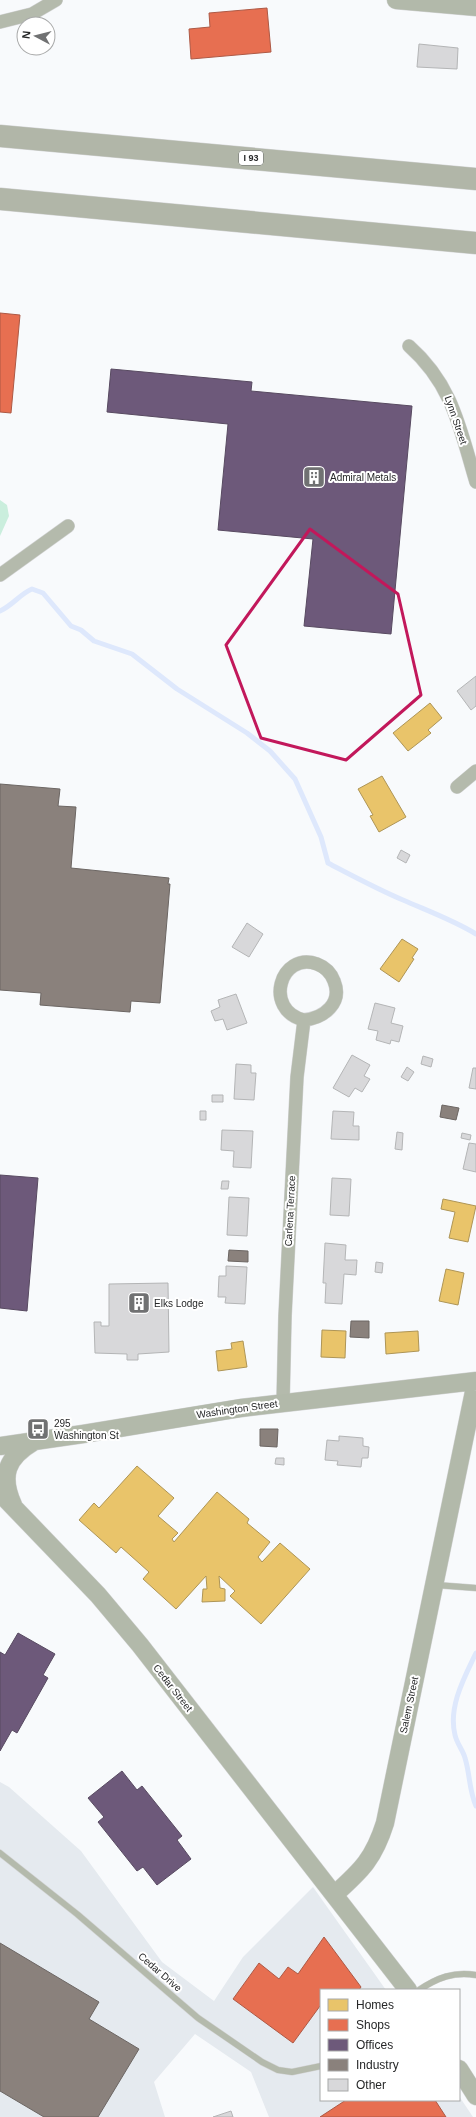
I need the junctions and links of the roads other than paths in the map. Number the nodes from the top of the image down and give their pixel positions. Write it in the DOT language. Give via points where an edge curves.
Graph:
graph roads {
  1 [pos="56,0"];
  2 [pos="396,0"];
  3 [pos="476,7"];
  4 [pos="0,22"];
  5 [pos="0,136"];
  6 [pos="476,179"];
  7 [pos="0,199"];
  8 [pos="476,243"];
  9 [pos="409,346"];
  10 [pos="476,482"];
  11 [pos="68,526"];
  12 [pos="0,575"];
  13 [pos="476,771"];
  14 [pos="457,787"];
  15 [pos="304,1020"];
  16 [pos="476,1381"];
  17 [pos="283,1403"];
  18 [pos="35,1441"];
  19 [pos="0,1446"];
  20 [pos="0,1493"];
  21 [pos="7,1508"];
  22 [pos="435,1585"];
  23 [pos="476,1588"];
  24 [pos="0,1853"];
  25 [pos="335,1894"];
  26 [pos="476,1975"];
  27 [pos="407,1989"];
  28 [pos="421,1989"];
  29 [pos="320,2066"];
  30 [pos="460,2071"];
  31 [pos="476,2096"];
  1 -- 4 [label="street" via="32,14"];
  2 -- 3 [label="street"];
  5 -- 6 [label="highway, I 93"];
  7 -- 8 [label="highway"];
  9 -- 10 [label="street, Lynn Street" via="424,359 444,386"];
  11 -- 12 [label="street"];
  13 -- 14 [label="street"];
  15 -- 15 [label="street" via="288,1012 279,994 280,985 284,976 293,967 305,963 315,964 332,976 336,996 334,1004 327,1012 315,1019"];
  15 -- 17 [label="street, Carlena Terrace" via="296,1084"];
  16 -- 17 [label="street, Washington Street"];
  16 -- 22 [label="street, Salem Street"];
  17 -- 18 [label="street, Washington Street"];
  18 -- 19 [label="street, Washington Street"];
  18 -- 21 [label="street" via="17,1453 7,1469"];
  20 -- 21 [label="street"];
  21 -- 25 [label="street, Cedar Street" via="31,1525 98,1595 140,1644"];
  22 -- 23 [label="lane"];
  22 -- 25 [label="street, Salem Street" via="384,1829 366,1865"];
  24 -- 29 [label="lane, Cedar Drive" via="77,1914 198,2018 262,2062 278,2070 292,2072"];
  25 -- 27 [label="street"];
  26 -- 28 [label="lane" via="452,1974"];
  30 -- 31 [label="street"];
}
